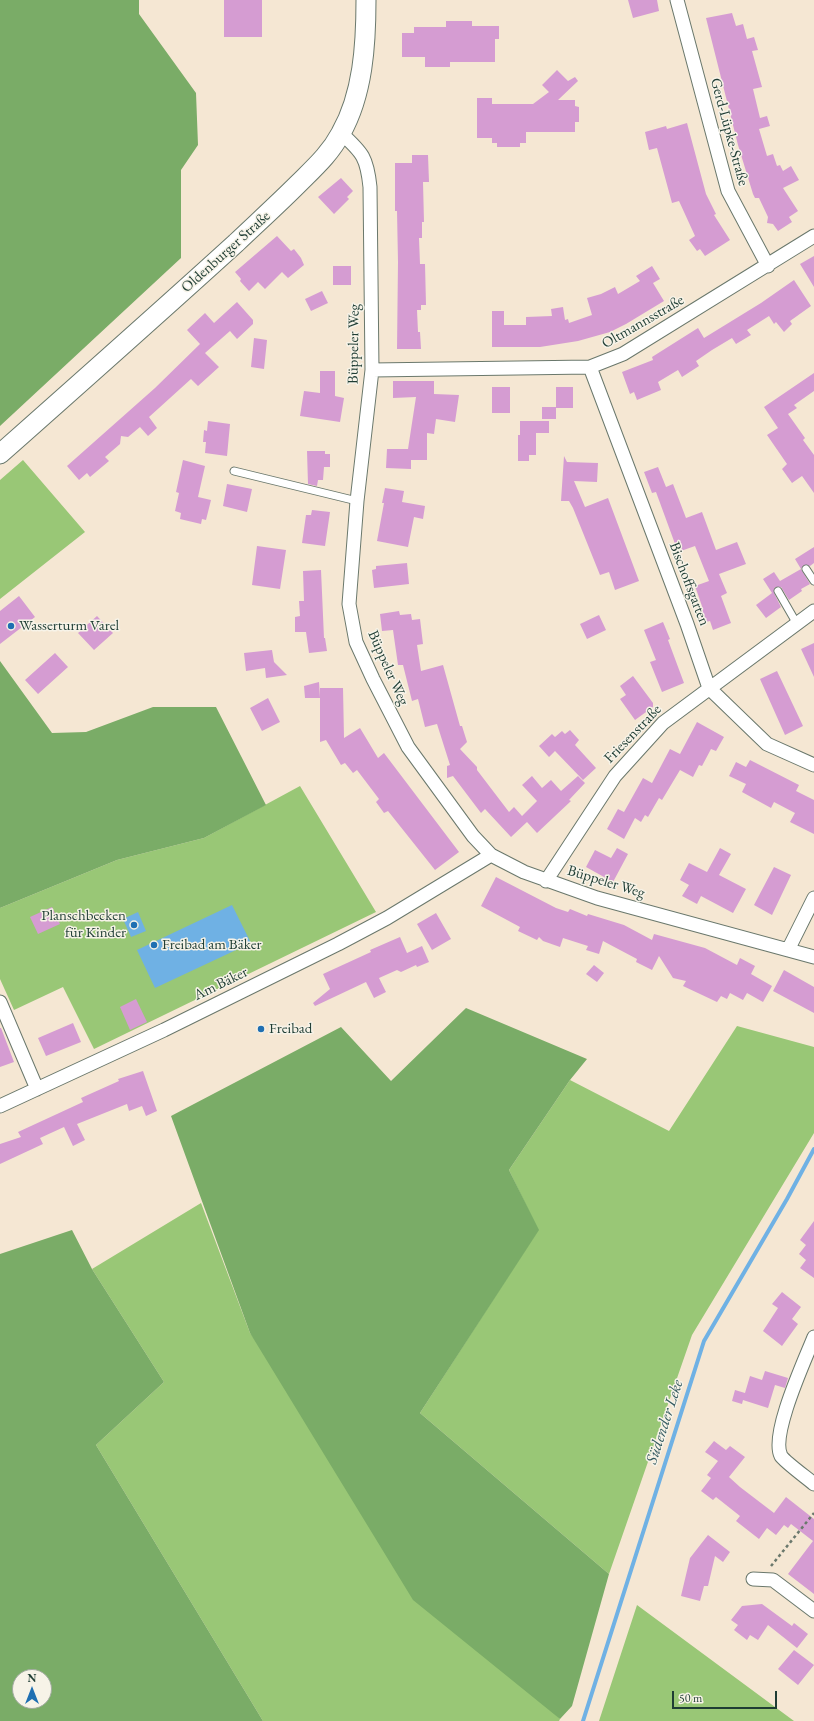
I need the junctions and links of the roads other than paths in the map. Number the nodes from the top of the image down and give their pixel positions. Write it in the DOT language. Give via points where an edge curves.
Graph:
graph roads {
  1 [pos="366,0"];
  2 [pos="677,0"];
  3 [pos="341,133"];
  4 [pos="814,236"];
  5 [pos="768,266"];
  6 [pos="590,367"];
  7 [pos="372,370"];
  8 [pos="0,454"];
  9 [pos="234,471"];
  10 [pos="357,501"];
  11 [pos="806,568"];
  12 [pos="814,581"];
  13 [pos="778,591"];
  14 [pos="814,611"];
  15 [pos="797,624"];
  16 [pos="710,688"];
  17 [pos="814,765"];
  18 [pos="491,855"];
  19 [pos="546,881"];
  20 [pos="814,898"];
  21 [pos="788,950"];
  22 [pos="814,957"];
  23 [pos="0,1002"];
  24 [pos="37,1089"];
  25 [pos="0,1106"];
  26 [pos="814,1337"];
  27 [pos="814,1484"];
  28 [pos="753,1579"];
  29 [pos="814,1611"];
  1 -- 3 [label="main road, Oldenburger Straße" via="361,72 356,94"];
  2 -- 5 [label="street, Gerd-Lüpke-Straße" via="728,191"];
  3 -- 7 [label="street, Büppeler Weg" via="361,152 368,166"];
  3 -- 8 [label="main road, Oldenburger Straße" via="329,153 280,202"];
  4 -- 5 [label="street, Oltmannsstraße"];
  5 -- 6 [label="street, Oltmannsstraße" via="623,354"];
  6 -- 7 [label="street, Oltmannsstraße"];
  6 -- 16 [label="street, Bischoffsgarten"];
  7 -- 10 [label="street, Büppeler Weg"];
  9 -- 10 [label="lane"];
  10 -- 18 [label="street, Büppeler Weg" via="349,604 356,642 408,747 473,836"];
  11 -- 12 [label="lane"];
  13 -- 15 [label="lane"];
  14 -- 15 [label="street, Friesenstraße"];
  15 -- 16 [label="street, Friesenstraße"];
  16 -- 17 [label="street, Bischoffsgarten" via="767,744"];
  16 -- 19 [label="street, Friesenstraße" via="663,723 615,776"];
  18 -- 19 [label="street, Büppeler Weg"];
  18 -- 24 [label="street, Am Bäker" via="387,918 338,944"];
  19 -- 21 [label="street, Büppeler Weg" via="597,898"];
  20 -- 21 [label="street"];
  21 -- 22 [label="street, Büppeler Weg"];
  23 -- 24 [label="street"];
  24 -- 25 [label="street, Am Bäker"];
  26 -- 27 [label="street" via="790,1396 778,1438 781,1456"];
  28 -- 29 [label="street" via="773,1580"];
}
